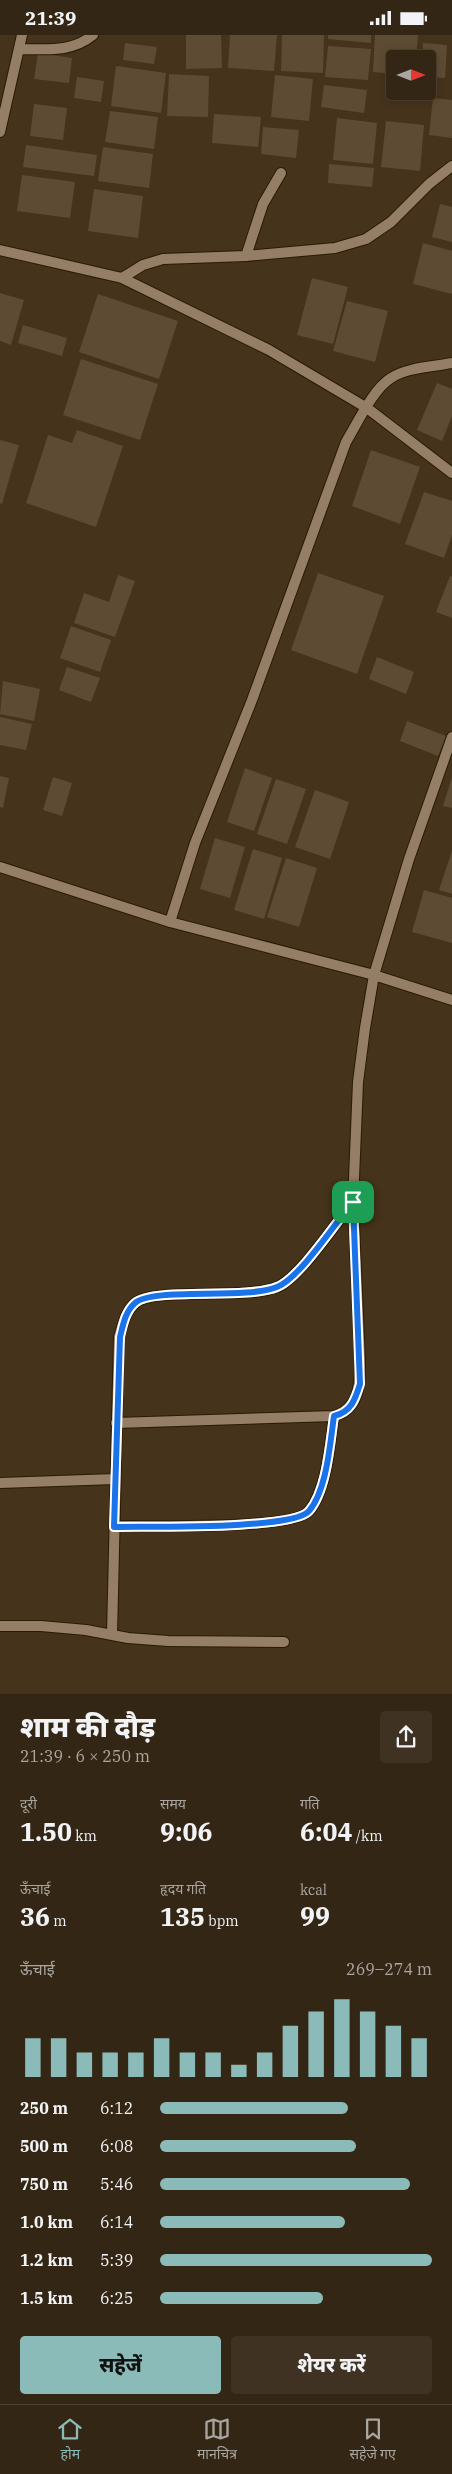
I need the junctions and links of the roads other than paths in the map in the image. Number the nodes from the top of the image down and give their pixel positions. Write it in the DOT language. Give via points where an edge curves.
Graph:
graph roads {
  1 [pos="22,35"];
  2 [pos="93,35"];
  3 [pos="19,49"];
  4 [pos="0,132"];
  5 [pos="452,166"];
  6 [pos="280,173"];
  7 [pos="0,250"];
  8 [pos="246,256"];
  9 [pos="122,278"];
  10 [pos="452,363"];
  11 [pos="366,408"];
  12 [pos="452,473"];
  13 [pos="452,737"];
  14 [pos="0,867"];
  15 [pos="170,922"];
  16 [pos="374,975"];
  17 [pos="452,1000"];
  18 [pos="353,1202"];
  19 [pos="334,1416"];
  20 [pos="116,1423"];
  21 [pos="114,1479"];
  22 [pos="0,1483"];
  23 [pos="114,1527"];
  24 [pos="0,1626"];
  25 [pos="112,1635"];
  26 [pos="284,1642"];
  1 -- 3 [label="street"];
  2 -- 3 [label="street" via="70,49"];
  3 -- 4 [label="street"];
  5 -- 8 [label="street" via="428,184 391,222 366,239 335,248"];
  6 -- 8 [label="street" via="263,204"];
  7 -- 9 [label="street"];
  8 -- 9 [label="street" via="163,259 142,265"];
  9 -- 11 [label="street" via="269,350"];
  10 -- 11 [label="street" via="404,372 390,378"];
  11 -- 12 [label="street"];
  11 -- 15 [label="street" via="346,442 252,700 195,843"];
  13 -- 16 [label="street" via="409,859"];
  14 -- 15 [label="street"];
  15 -- 16 [label="street"];
  16 -- 17 [label="street"];
  16 -- 18 [label="street" via="358,1082"];
  18 -- 19 [label="street" via="360,1384 354,1402 345,1413"];
  18 -- 20 [label="street" via="304,1265 278,1287 222,1295 146,1296 135,1303 125,1315 120,1337"];
  19 -- 20 [label="street"];
  19 -- 23 [label="street" via="323,1481 308,1513 265,1523"];
  20 -- 21 [label="street"];
  21 -- 22 [label="street"];
  21 -- 23 [label="street"];
  23 -- 25 [label="street"];
  24 -- 25 [label="street" via="41,1626"];
  25 -- 26 [label="street" via="168,1641"];
}
